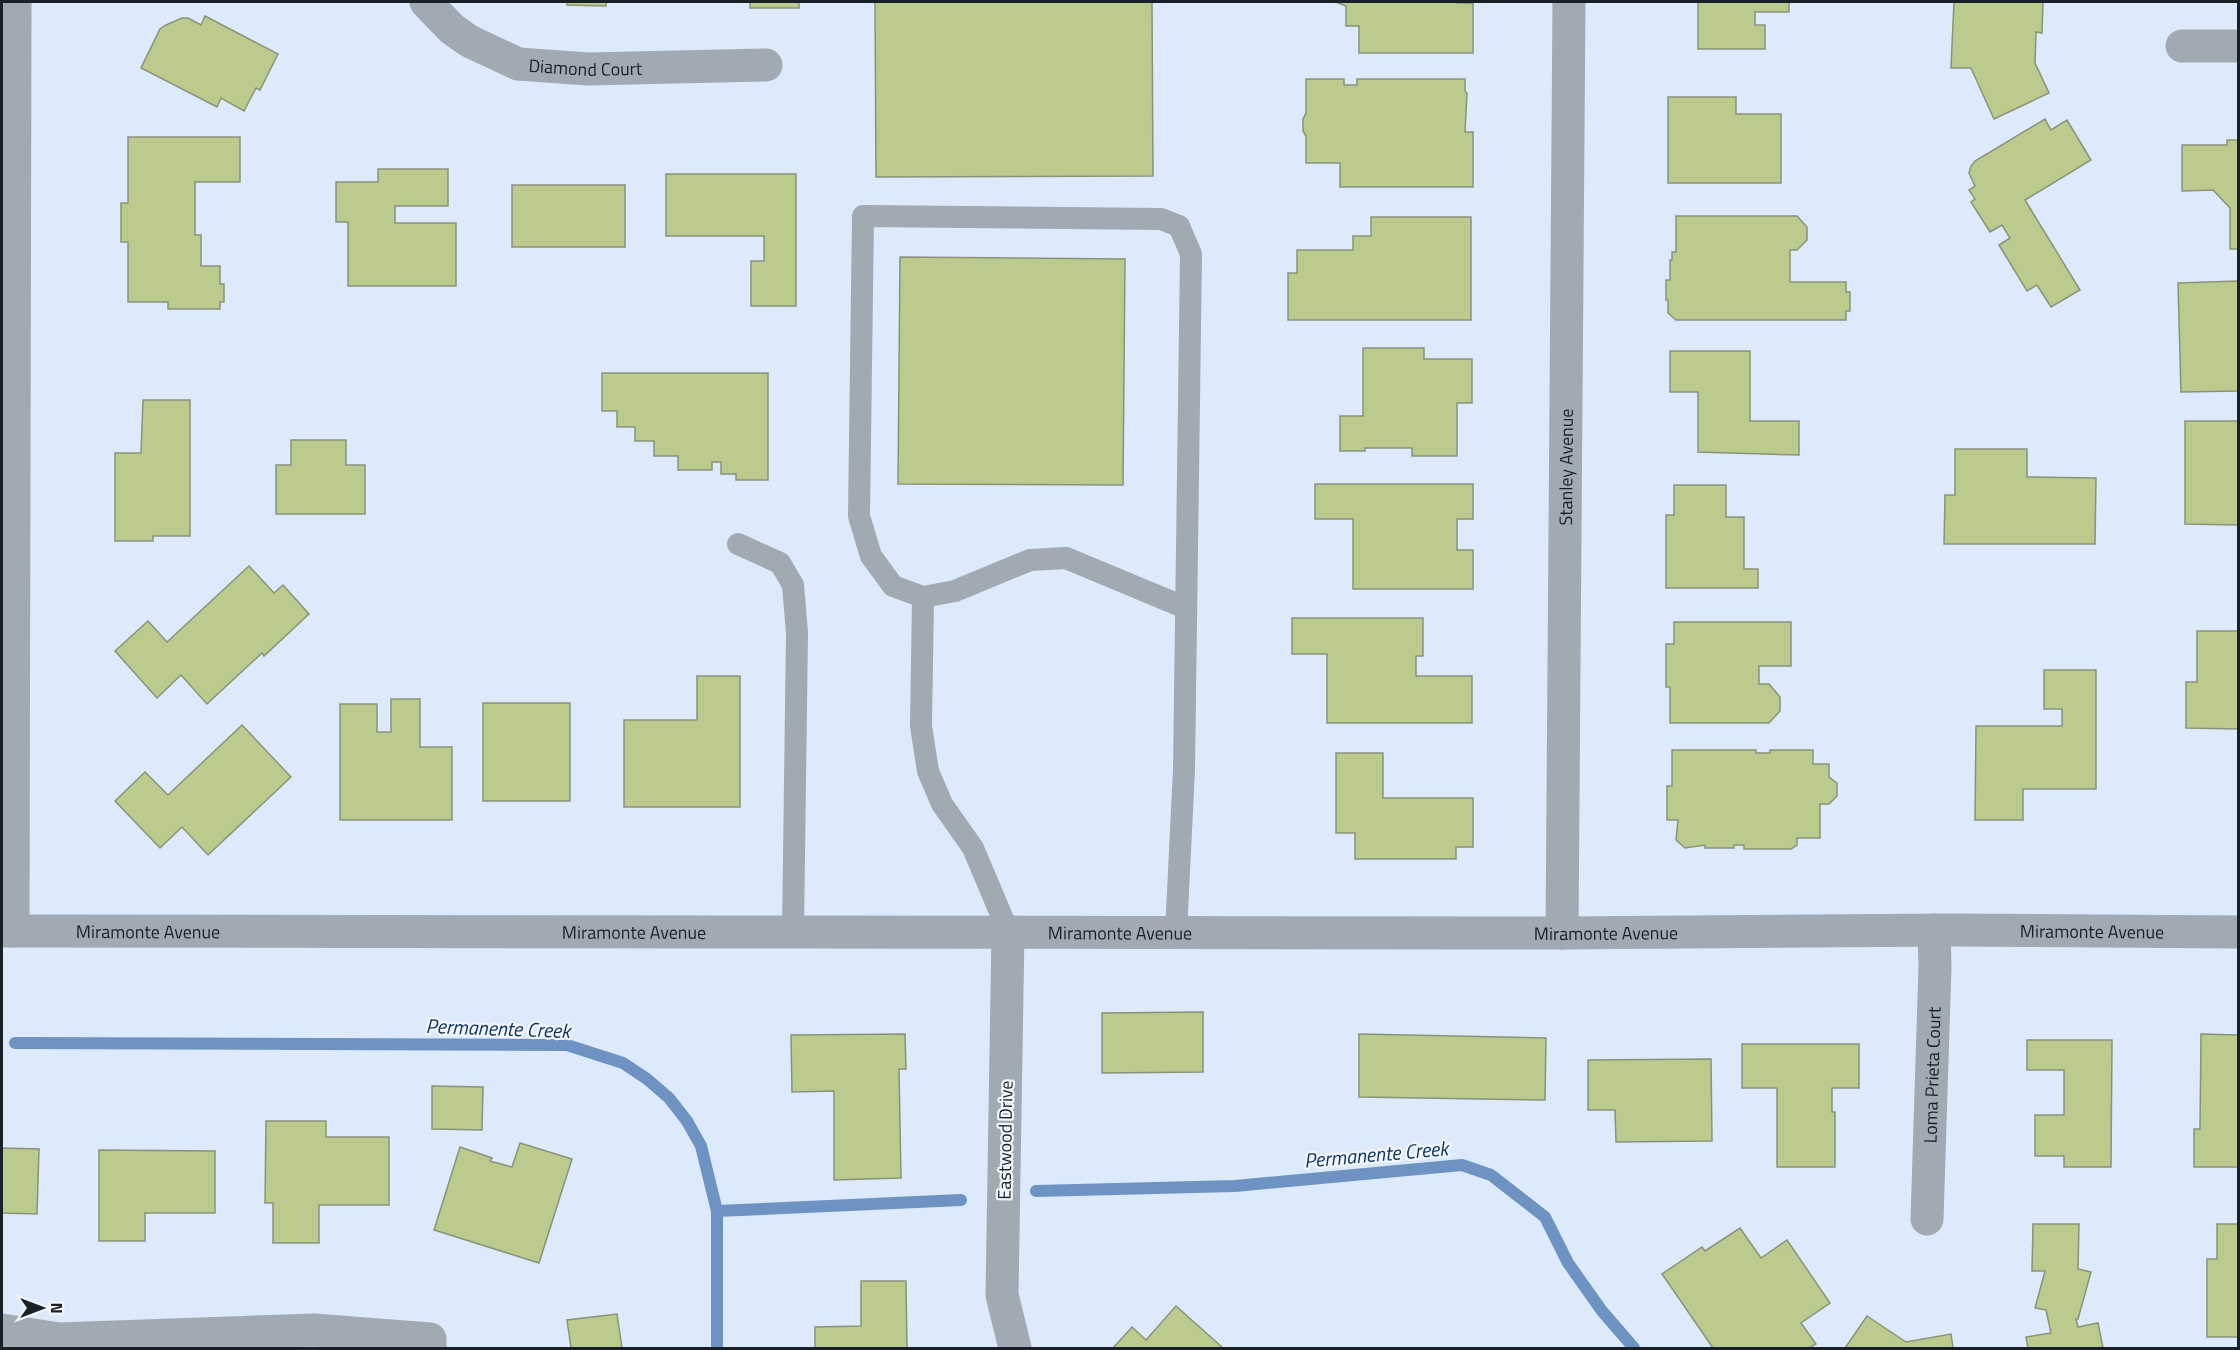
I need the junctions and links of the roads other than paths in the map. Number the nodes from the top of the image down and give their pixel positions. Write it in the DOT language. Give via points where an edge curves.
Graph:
graph roads {
  1 [pos="426,2"];
  2 [pos="1569,2"];
  3 [pos="10,23"];
  4 [pos="2181,46"];
  5 [pos="2238,46"];
  6 [pos="766,65"];
  7 [pos="738,544"];
  8 [pos="923,597"];
  9 [pos="1186,608"];
  10 [pos="1934,930"];
  11 [pos="7,931"];
  12 [pos="793,931"];
  13 [pos="1008,931"];
  14 [pos="1176,932"];
  15 [pos="2238,932"];
  16 [pos="1562,933"];
  17 [pos="1927,1219"];
  18 [pos="2,1330"];
  19 [pos="430,1344"];
  20 [pos="1015,1348"];
  1 -- 6 [label="street, Diamond Court" via="469,41 518,64 588,69"];
  2 -- 16 [label="street, Stanley Avenue"];
  3 -- 11 [label="street"];
  4 -- 5 [label="street"];
  7 -- 12 [label="lane" via="780,564 793,585 797,633"];
  8 -- 9 [label="lane" via="955,591 1030,560 1066,558"];
  8 -- 9 [label="lane" via="892,586 871,556 859,516 863,216 1161,219 1179,226 1191,254"];
  8 -- 13 [label="lane" via="921,726 928,771 942,804 973,848"];
  9 -- 14 [label="lane"];
  10 -- 15 [label="street, Miramonte Avenue"];
  10 -- 16 [label="street, Miramonte Avenue"];
  10 -- 17 [label="street, Loma Prieta Court"];
  11 -- 12 [label="street, Miramonte Avenue"];
  12 -- 13 [label="street, Miramonte Avenue"];
  13 -- 14 [label="street, Miramonte Avenue"];
  13 -- 20 [label="street, Eastwood Drive" via="1002,1295"];
  14 -- 16 [label="street, Miramonte Avenue"];
  18 -- 19 [label="street" via="59,1339 314,1330"];
}
